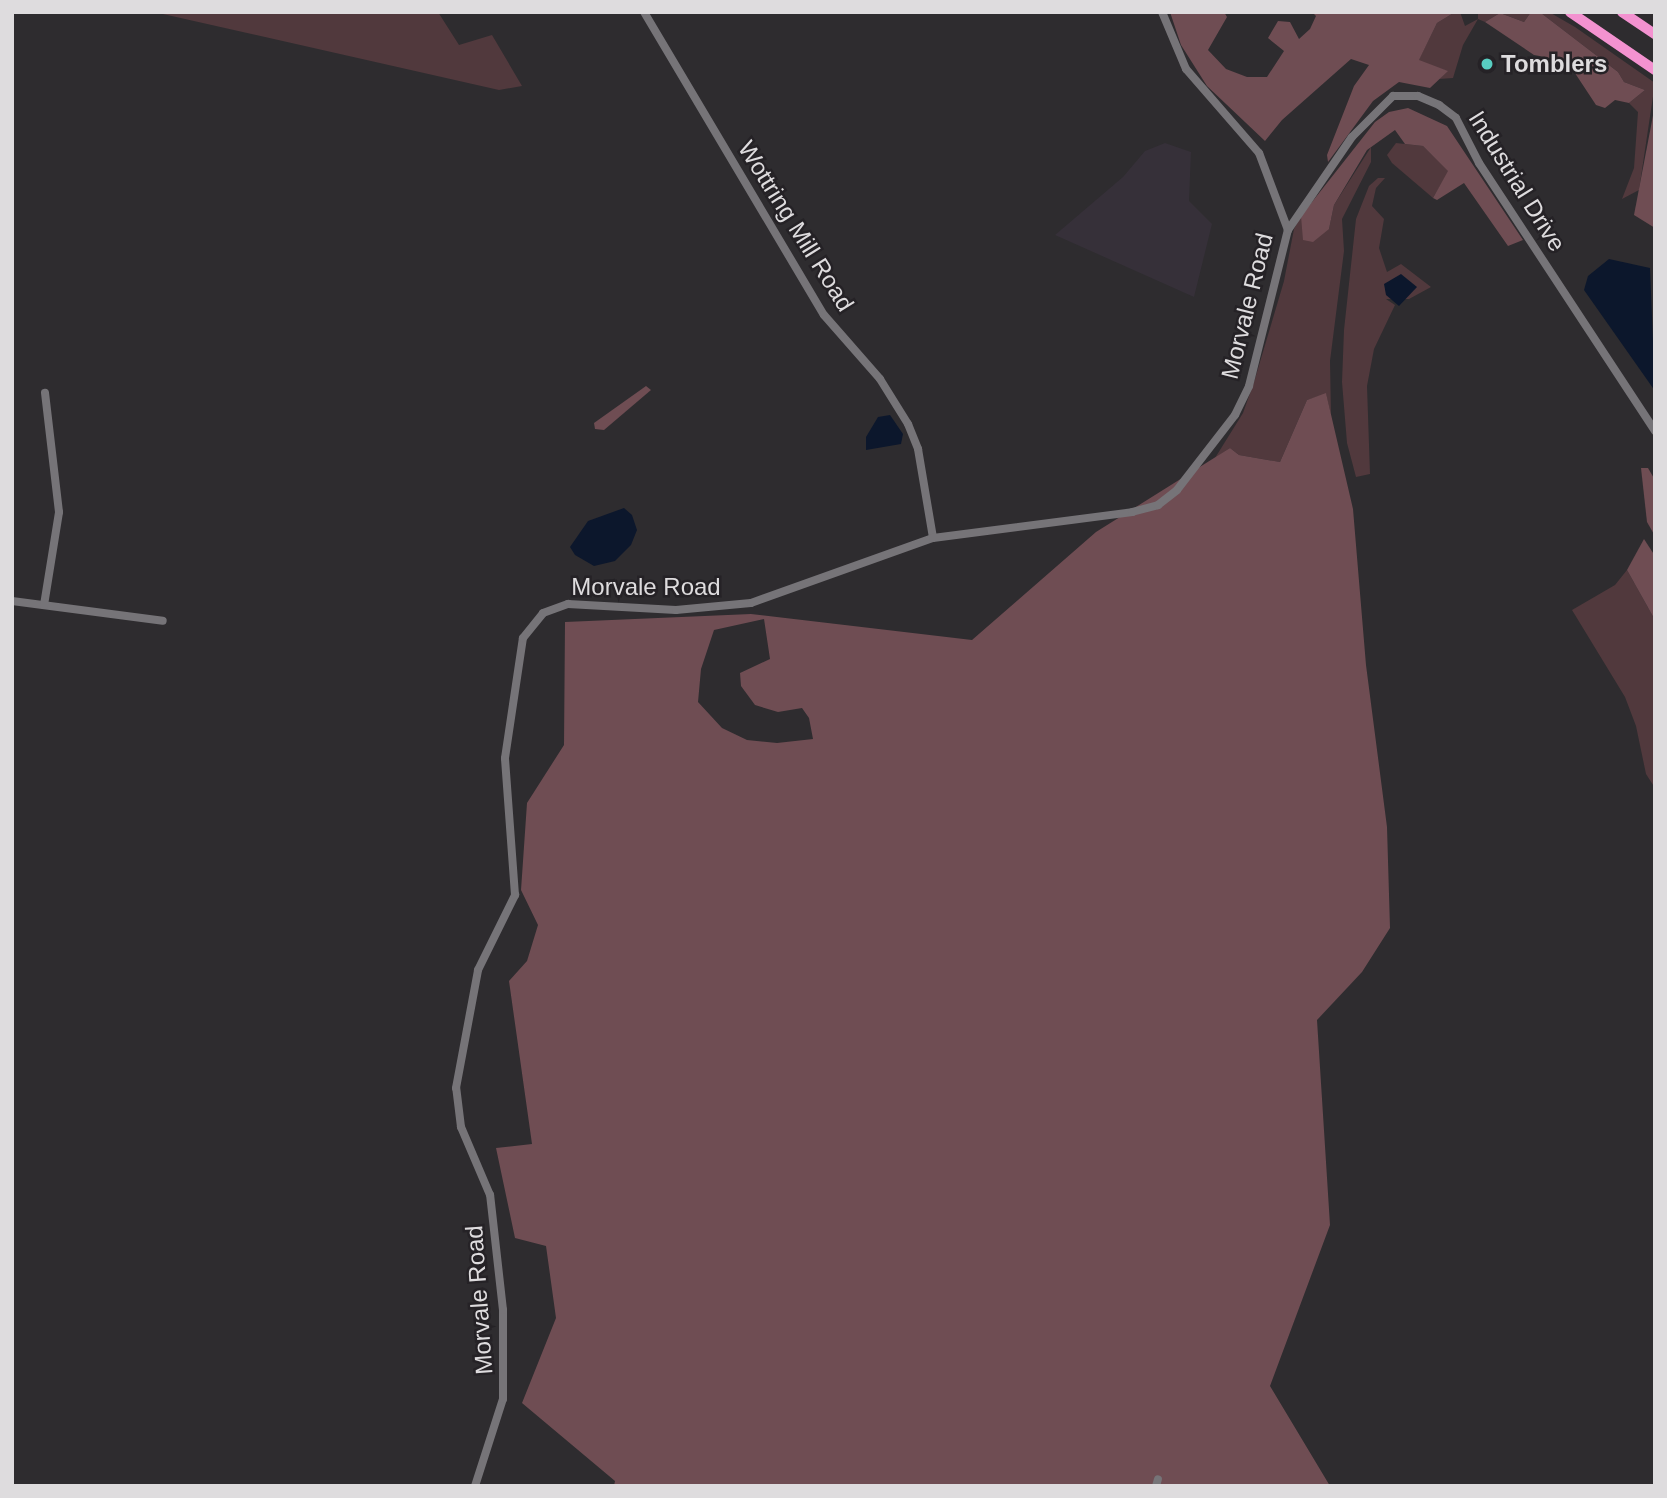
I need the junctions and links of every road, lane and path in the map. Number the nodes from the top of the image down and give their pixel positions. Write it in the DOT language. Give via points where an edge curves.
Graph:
graph roads {
  1 [pos="643,12"];
  2 [pos="1162,12"];
  3 [pos="1570,12"];
  4 [pos="1622,12"];
  5 [pos="1655,34"];
  6 [pos="1655,70"];
  7 [pos="1288,230"];
  8 [pos="45,393"];
  9 [pos="1655,431"];
  10 [pos="933,538"];
  11 [pos="12,601"];
  12 [pos="44,605"];
  13 [pos="163,621"];
  14 [pos="475,1486"];
  1 -- 10 [label="street, Wottring Mill Road" via="824,315 902,412 918,449"];
  2 -- 7 [label="street, Morvale Road" via="1186,69 1259,153"];
  3 -- 6 [label="highway"];
  4 -- 5 [label="highway"];
  7 -- 9 [label="street, Industrial Drive" via="1352,137 1394,96 1418,96 1439,105 1456,118 1479,163"];
  7 -- 10 [label="street, Morvale Road" via="1249,386 1235,415 1177,490 1158,505 1132,512"];
  8 -- 12 [label="street" via="59,512"];
  10 -- 14 [label="street, Morvale Road" via="751,603 676,610 568,604 543,613 523,638 505,758 515,895 478,970 464,1026 456,1095 461,1127 490,1195 503,1310 503,1399"];
  11 -- 12 [label="street"];
  12 -- 13 [label="street"];
}
